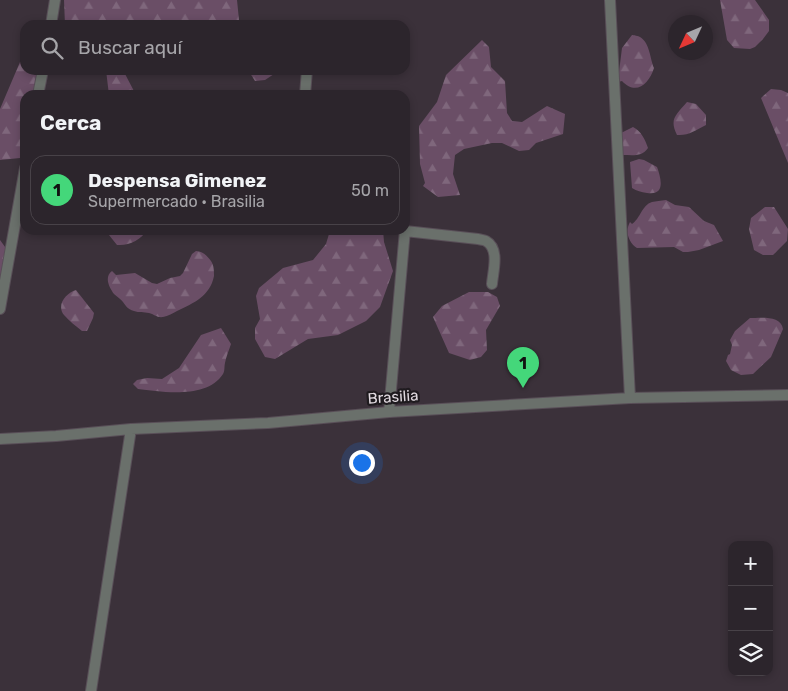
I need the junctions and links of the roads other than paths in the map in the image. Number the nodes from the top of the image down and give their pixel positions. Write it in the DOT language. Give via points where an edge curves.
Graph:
graph roads {
  1 [pos="55,0"];
  2 [pos="610,0"];
  3 [pos="51,20"];
  4 [pos="41,75"];
  5 [pos="307,75"];
  6 [pos="39,90"];
  7 [pos="305,90"];
  8 [pos="20,196"];
  9 [pos="410,231"];
  10 [pos="405,235"];
  11 [pos="492,284"];
  12 [pos="0,309"];
  13 [pos="788,395"];
  14 [pos="630,398"];
  15 [pos="389,412"];
  16 [pos="131,429"];
  17 [pos="0,439"];
  18 [pos="91,691"];
  1 -- 3 [label="street"];
  2 -- 14 [label="street"];
  4 -- 6 [label="street"];
  5 -- 7 [label="street"];
  8 -- 12 [label="street"];
  9 -- 11 [label="street" via="486,241 492,246 495,257"];
  10 -- 15 [label="street"];
  13 -- 14 [label="street, Brasilia"];
  14 -- 15 [label="street, Brasilia"];
  15 -- 16 [label="street, Brasilia" via="268,423"];
  16 -- 17 [label="street, Brasilia"];
  16 -- 18 [label="street"];
}
